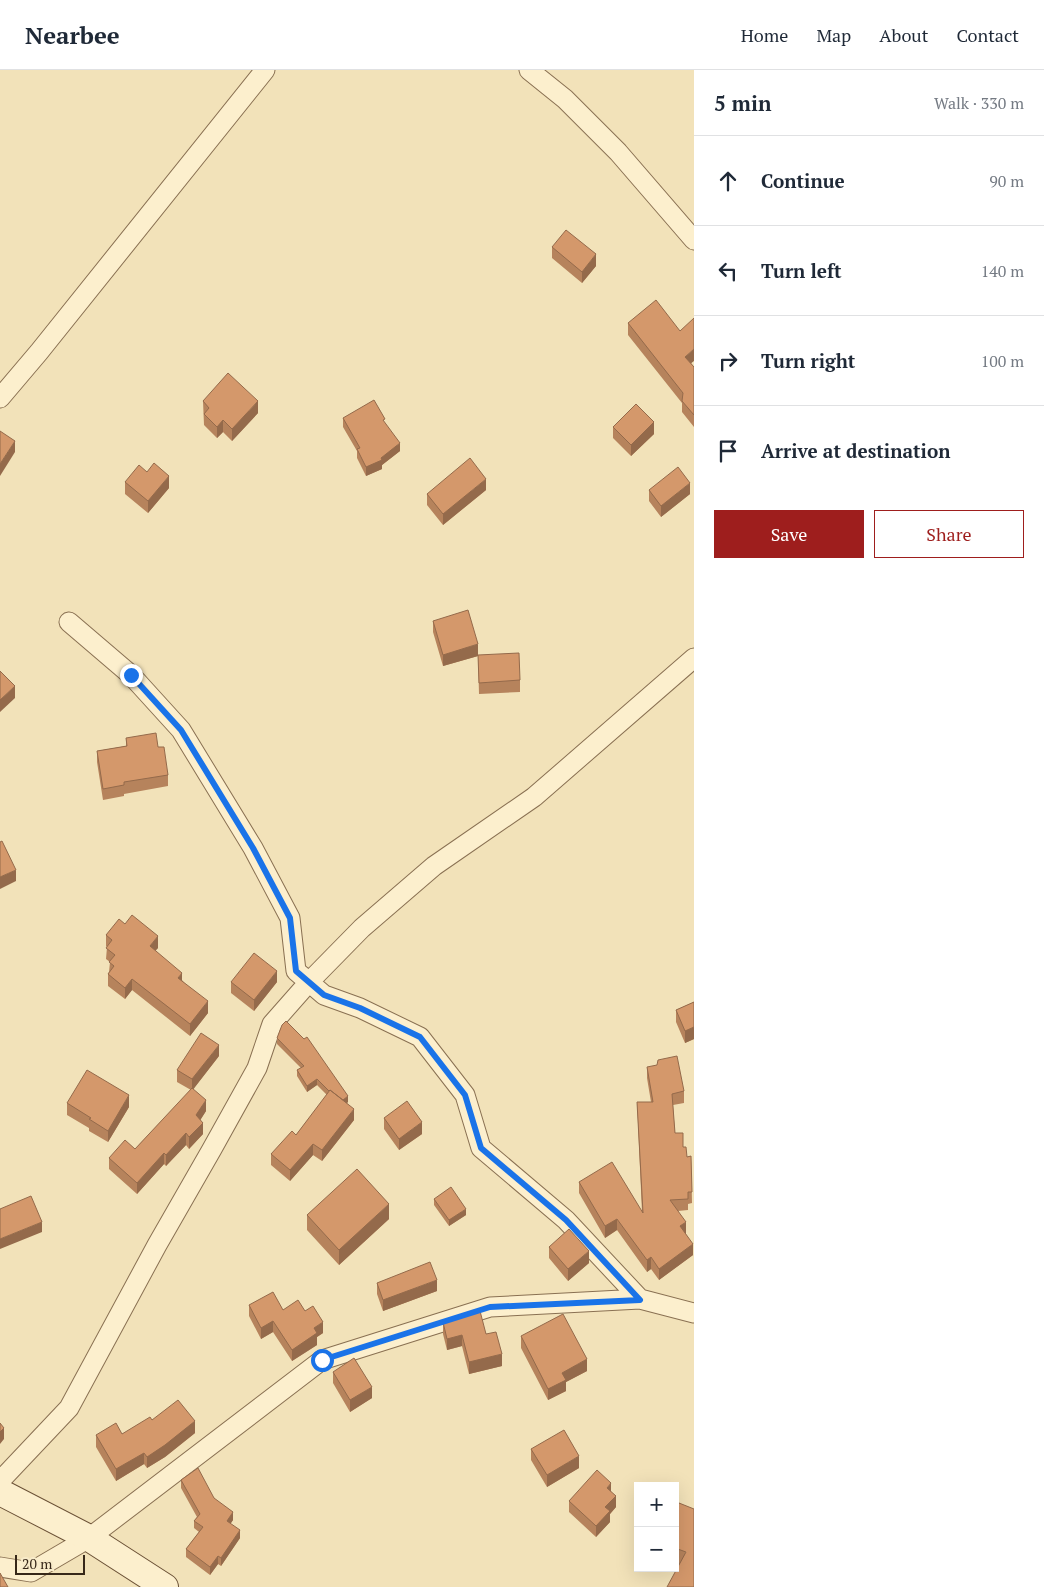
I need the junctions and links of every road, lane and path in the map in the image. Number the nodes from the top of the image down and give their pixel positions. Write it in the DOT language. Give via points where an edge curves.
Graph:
graph roads {
  1 [pos="265,70"];
  2 [pos="528,70"];
  3 [pos="694,240"];
  4 [pos="0,398"];
  5 [pos="69,622"];
  6 [pos="694,658"];
  7 [pos="309,982"];
  8 [pos="640,1300"];
  9 [pos="694,1313"];
  10 [pos="0,1481"];
  11 [pos="0,1492"];
  12 [pos="89,1538"];
  13 [pos="0,1567"];
  14 [pos="165,1587"];
  1 -- 4 [label="street"];
  2 -- 3 [label="street" via="565,99 618,152"];
  5 -- 7 [label="street" via="131,675 181,730 253,848 290,918 296,971"];
  6 -- 7 [label="street" via="534,797 434,866 362,928"];
  7 -- 8 [label="street" via="324,995 360,1008 420,1037 465,1095 481,1148 566,1220"];
  7 -- 10 [label="street" via="272,1024 257,1068 69,1408"];
  8 -- 9 [label="street"];
  8 -- 12 [label="street" via="490,1307 322,1360"];
  11 -- 12 [label="street"];
  12 -- 13 [label="street" via="31,1572"];
  12 -- 14 [label="street"];
}
